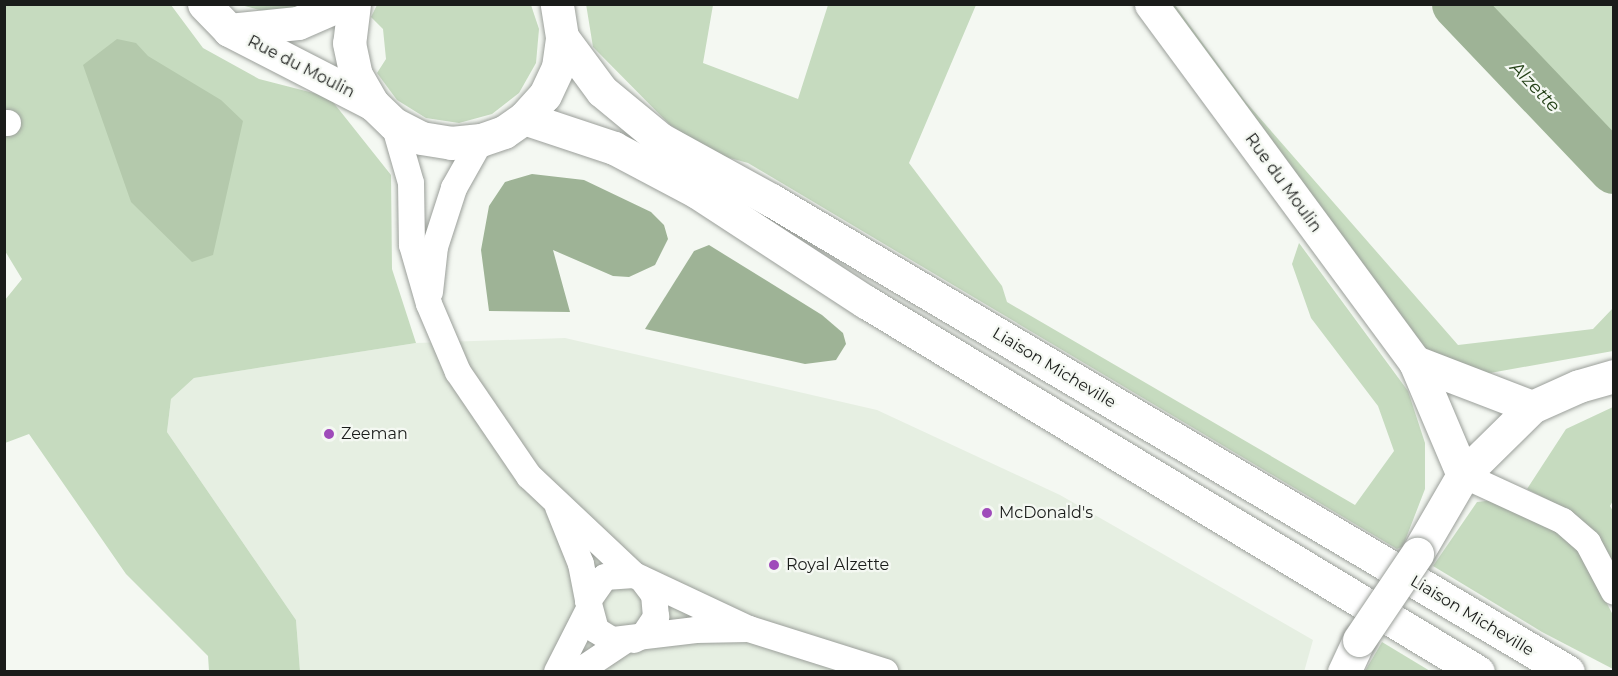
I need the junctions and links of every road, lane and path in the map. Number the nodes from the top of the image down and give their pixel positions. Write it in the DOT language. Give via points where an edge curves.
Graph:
graph roads {
  1 [pos="204,4"];
  2 [pos="342,4"];
  3 [pos="354,4"];
  4 [pos="1151,4"];
  5 [pos="559,13"];
  6 [pos="229,30"];
  7 [pos="383,114"];
  8 [pos="524,118"];
  9 [pos="481,140"];
  10 [pos="429,304"];
  11 [pos="1415,362"];
  12 [pos="1614,376"];
  13 [pos="1532,407"];
  14 [pos="1463,475"];
  15 [pos="555,500"];
  16 [pos="638,577"];
  17 [pos="1614,592"];
  18 [pos="588,606"];
  19 [pos="749,629"];
  20 [pos="629,641"];
  21 [pos="557,672"];
  22 [pos="578,672"];
  23 [pos="885,672"];
  24 [pos="1344,672"];
  25 [pos="1478,672"];
  26 [pos="1568,672"];
  1 -- 6 [label="main road, Rue du Moulin"];
  2 -- 6 [label="main road, Rue du Moulin" via="298,23"];
  3 -- 7 [label="main road" via="349,43 356,75"];
  4 -- 11 [label="main road, Rue du Moulin"];
  5 -- 8 [label="main road" via="558,68 545,95"];
  5 -- 26 [label="main road, Liaison Micheville" via="602,91 660,139 771,200"];
  6 -- 7 [label="main road, Rue du Moulin"];
  7 -- 9 [label="main road, Rue du Moulin" via="421,138 451,143"];
  7 -- 10 [label="street" via="411,183 412,245"];
  8 -- 9 [label="main road"];
  8 -- 25 [label="main road" via="614,148 697,192 866,302"];
  9 -- 10 [label="street" via="454,188 435,247"];
  10 -- 15 [label="street" via="458,372 528,476"];
  11 -- 13 [label="main road"];
  11 -- 14 [label="main road, Rue du Moulin"];
  12 -- 13 [label="main road" via="1579,386"];
  13 -- 14 [label="main road"];
  14 -- 17 [label="street" via="1563,521 1588,543"];
  14 -- 24 [label="main road, bridge" via="1417,554 1359,640"];
  15 -- 16 [label="street"];
  15 -- 18 [label="street" via="581,564"];
  16 -- 18 [label="street" via="605,577 591,591"];
  16 -- 19 [label="street"];
  16 -- 20 [label="street" via="654,595 656,617 644,634"];
  18 -- 20 [label="street" via="596,630 612,640"];
  18 -- 21 [label="street"];
  19 -- 20 [label="street" via="696,630"];
  19 -- 23 [label="street"];
  20 -- 22 [label="street"];
}
